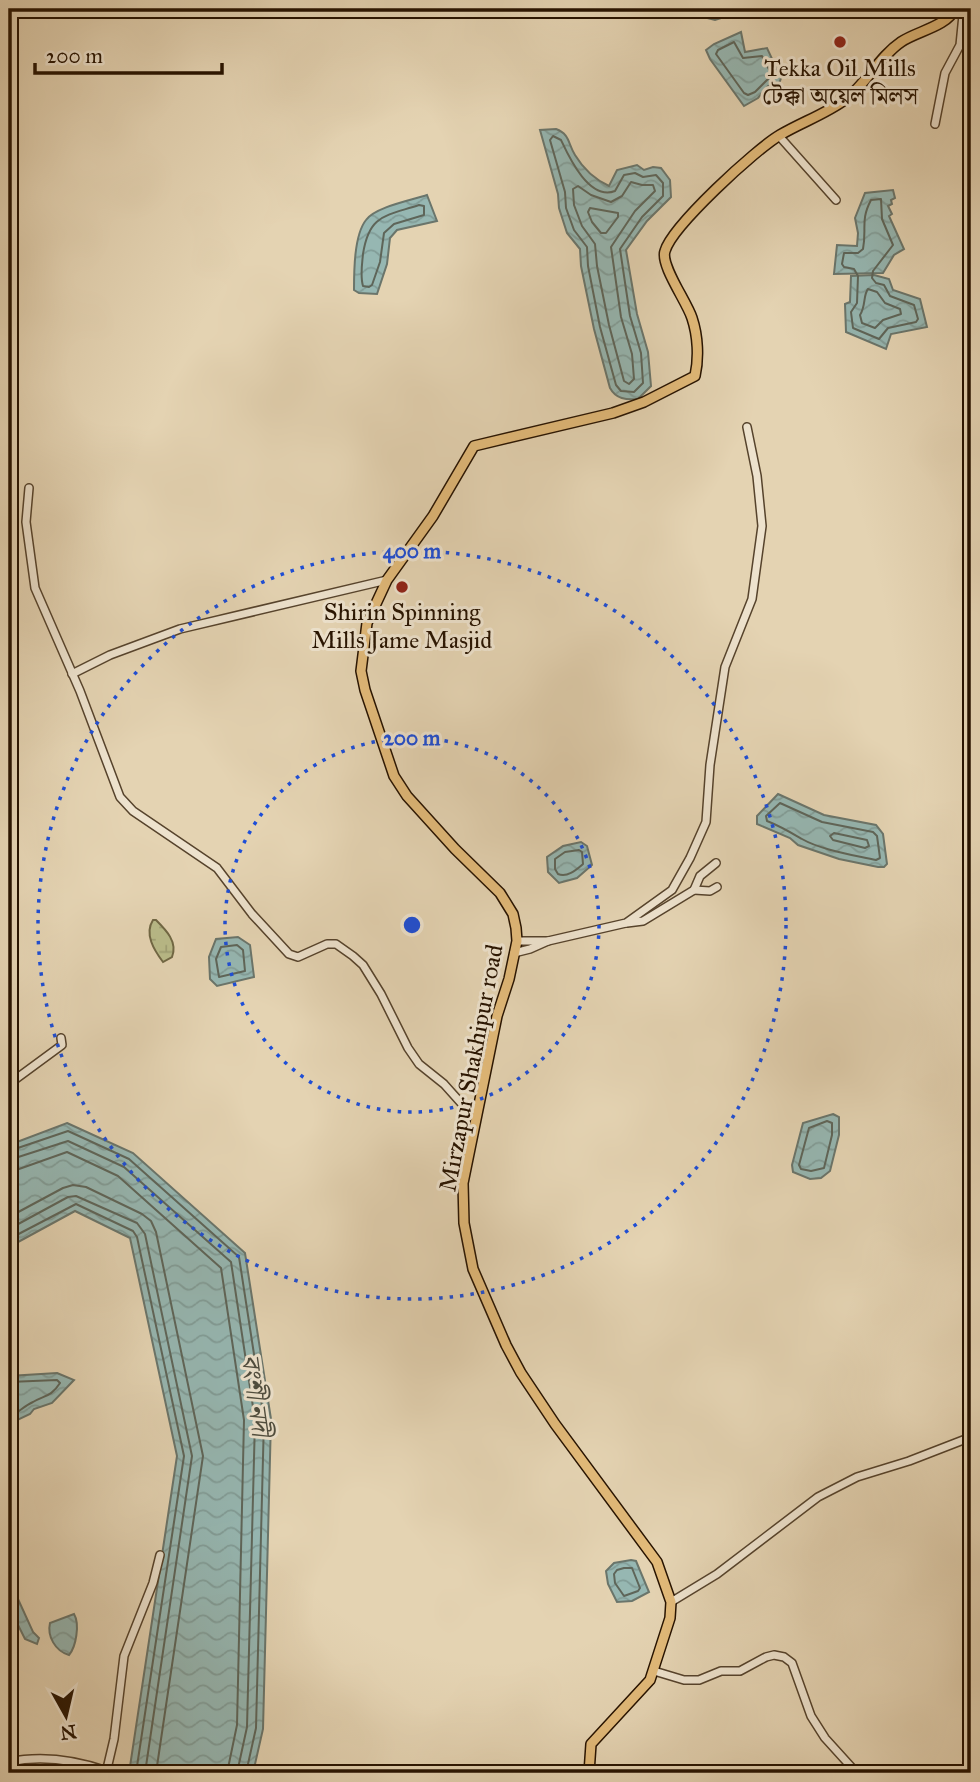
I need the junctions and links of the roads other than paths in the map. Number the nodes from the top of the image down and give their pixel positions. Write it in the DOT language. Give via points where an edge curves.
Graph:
graph roads {
  1 [pos="960,13"];
  2 [pos="935,124"];
  3 [pos="779,136"];
  4 [pos="836,200"];
  5 [pos="747,427"];
  6 [pos="29,488"];
  7 [pos="387,580"];
  8 [pos="72,674"];
  9 [pos="716,863"];
  10 [pos="717,887"];
  11 [pos="694,890"];
  12 [pos="626,923"];
  13 [pos="517,941"];
  14 [pos="548,941"];
  15 [pos="514,953"];
  16 [pos="61,1038"];
  17 [pos="9,1084"];
  18 [pos="478,1110"];
  19 [pos="971,1437"];
  20 [pos="160,1555"];
  21 [pos="671,1602"];
  22 [pos="654,1671"];
  23 [pos="9,1762"];
  24 [pos="106,1772"];
  25 [pos="589,1773"];
  26 [pos="860,1773"];
  1 -- 2 [label="street" via="960,46 945,74"];
  1 -- 3 [label="main road, Mirzapur Shakhipur road" via="900,43 844,100"];
  3 -- 4 [label="street"];
  3 -- 7 [label="main road, Mirzapur Shakhipur road" via="729,178 674,233 666,247 666,267 693,320 699,361 695,376 613,413 474,446 433,516"];
  5 -- 12 [label="street" via="762,526 752,599 725,667 706,822 672,890"];
  6 -- 8 [label="street" via="26,522 35,588"];
  7 -- 8 [label="street" via="180,629"];
  7 -- 13 [label="main road, Mirzapur Shakhipur road" via="367,623 361,671 386,755 407,796 500,893 513,914"];
  8 -- 18 [label="street" via="120,797 132,811 217,868 289,954 298,957 336,944 354,956 381,994 419,1064 461,1102"];
  9 -- 11 [label="street" via="700,876"];
  10 -- 11 [label="street"];
  11 -- 12 [label="street" via="643,921"];
  12 -- 14 [label="street"];
  13 -- 14 [label="street"];
  13 -- 15 [label="main road, Mirzapur Shakhipur road"];
  14 -- 15 [label="street"];
  15 -- 18 [label="main road, Mirzapur Shakhipur road"];
  16 -- 17 [label="street" via="62,1045"];
  18 -- 21 [label="main road, Mirzapur Shakhipur road" via="463,1183 464,1223 473,1269 526,1381 657,1562"];
  19 -- 21 [label="street" via="857,1477 818,1497 717,1574"];
  20 -- 24 [label="street" via="124,1656"];
  21 -- 22 [label="main road"];
  22 -- 25 [label="main road" via="591,1744"];
  22 -- 26 [label="street" via="699,1680 721,1671 740,1671 766,1657 784,1657 792,1663 807,1708 825,1738"];
  23 -- 24 [label="street" via="30,1757 62,1760"];
}
